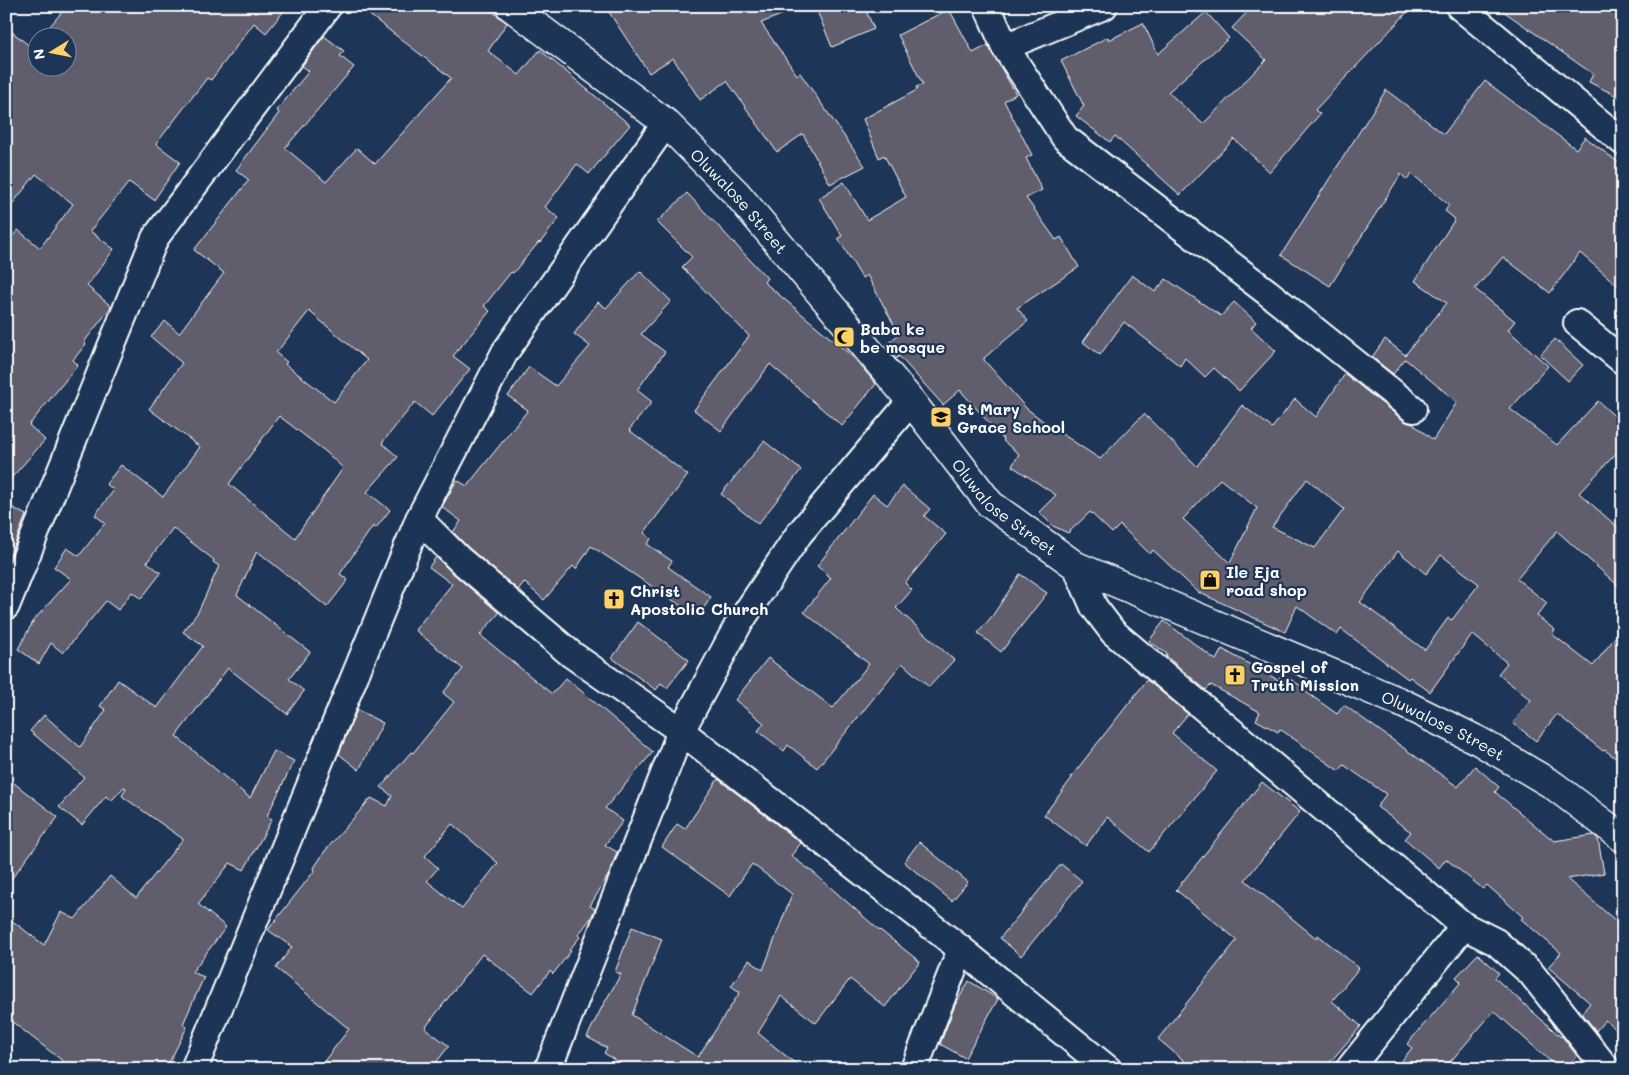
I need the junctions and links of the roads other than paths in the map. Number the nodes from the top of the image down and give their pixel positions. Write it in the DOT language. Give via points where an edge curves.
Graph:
graph roads {
  1 [pos="328,6"];
  2 [pos="510,6"];
  3 [pos="987,6"];
  4 [pos="1104,6"];
  5 [pos="1459,6"];
  6 [pos="1005,47"];
  7 [pos="666,123"];
  8 [pos="1623,142"];
  9 [pos="1577,323"];
  10 [pos="1623,361"];
  11 [pos="911,401"];
  12 [pos="1413,409"];
  13 [pos="420,518"];
  14 [pos="1076,566"];
  15 [pos="6,606"];
  16 [pos="681,731"];
  17 [pos="1623,838"];
  18 [pos="1464,926"];
  19 [pos="960,949"];
  20 [pos="194,1069"];
  21 [pos="548,1069"];
  22 [pos="914,1069"];
  23 [pos="1108,1069"];
  24 [pos="1349,1069"];
  25 [pos="1608,1069"];
  1 -- 15 [label="street" via="155,238"];
  2 -- 7 [label="street, Oluwalose Street"];
  3 -- 6 [label="street"];
  4 -- 6 [label="street"];
  5 -- 8 [label="street"];
  6 -- 12 [label="street" via="1065,138 1267,292"];
  7 -- 11 [label="street, Oluwalose Street" via="737,194"];
  7 -- 13 [label="street" via="505,352"];
  9 -- 10 [label="street"];
  11 -- 14 [label="street, Oluwalose Street" via="990,504"];
  11 -- 16 [label="street" via="799,534 738,625"];
  13 -- 16 [label="street" via="459,559 571,654"];
  13 -- 20 [label="street"];
  14 -- 17 [label="street, Oluwalose Street" via="1435,719 1553,785"];
  14 -- 18 [label="street" via="1094,606 1114,632"];
  16 -- 19 [label="street"];
  16 -- 21 [label="street"];
  18 -- 24 [label="street"];
  18 -- 25 [label="street" via="1496,942 1531,972"];
  19 -- 22 [label="street"];
  19 -- 23 [label="street"];
}
